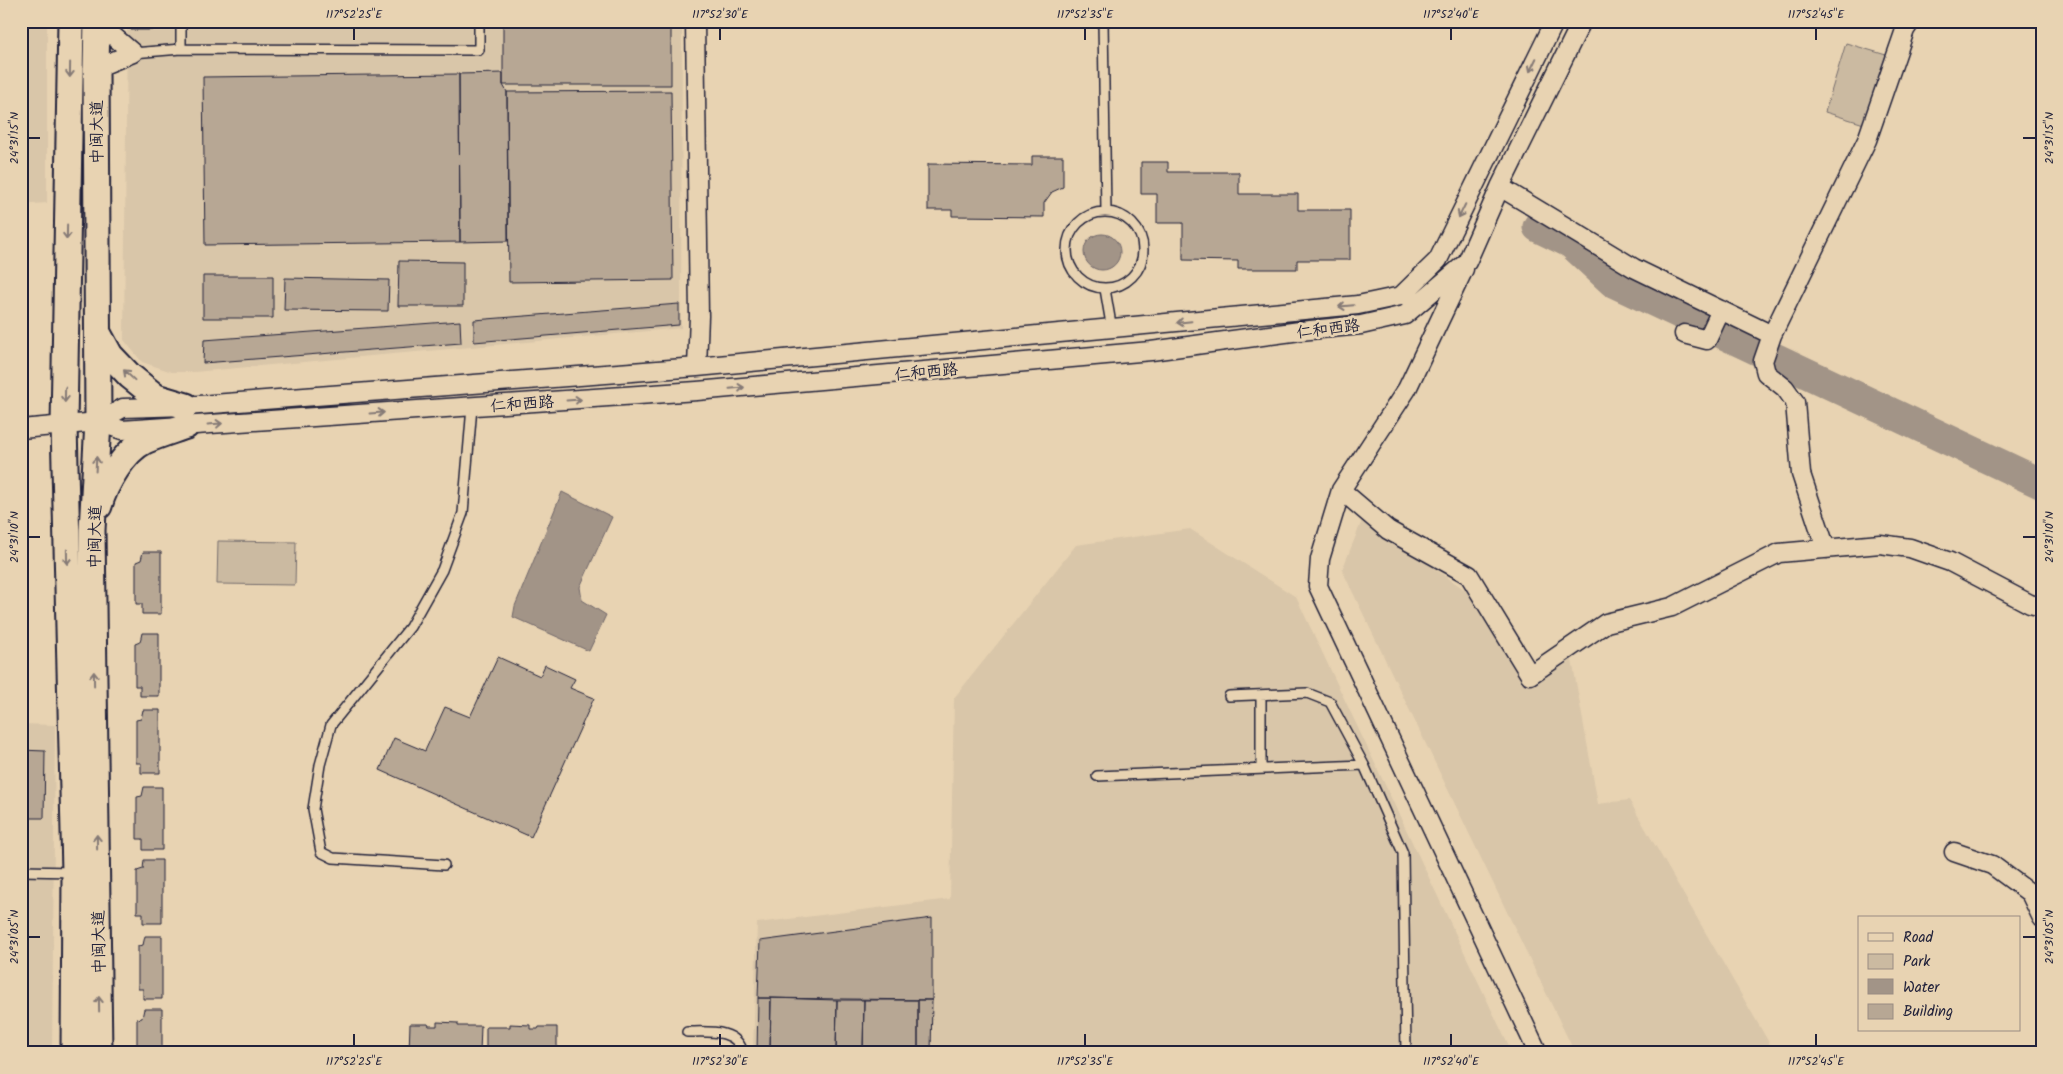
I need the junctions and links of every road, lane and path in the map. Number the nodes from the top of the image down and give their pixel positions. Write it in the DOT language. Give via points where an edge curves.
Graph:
graph roads {
  1 [pos="71,21"];
  2 [pos="97,21"];
  3 [pos="181,21"];
  4 [pos="478,21"];
  5 [pos="695,21"];
  6 [pos="1103,21"];
  7 [pos="1555,21"];
  8 [pos="1582,21"];
  9 [pos="1911,21"];
  10 [pos="181,49"];
  11 [pos="133,53"];
  12 [pos="96,68"];
  13 [pos="1500,187"];
  14 [pos="1106,212"];
  15 [pos="1467,262"];
  16 [pos="1106,289"];
  17 [pos="1720,313"];
  18 [pos="1146,326"];
  19 [pos="1112,330"];
  20 [pos="98,333"];
  21 [pos="1684,334"];
  22 [pos="1771,339"];
  23 [pos="1151,351"];
  24 [pos="697,367"];
  25 [pos="472,407"];
  26 [pos="186,416"];
  27 [pos="98,422"];
  28 [pos="64,425"];
  29 [pos="21,429"];
  30 [pos="1341,490"];
  31 [pos="92,530"];
  32 [pos="1826,549"];
  33 [pos="2042,607"];
  34 [pos="1261,695"];
  35 [pos="1229,696"];
  36 [pos="1364,765"];
  37 [pos="1261,769"];
  38 [pos="1097,776"];
  39 [pos="1954,852"];
  40 [pos="444,865"];
  41 [pos="21,871"];
  42 [pos="75,872"];
  43 [pos="2036,891"];
  44 [pos="2042,918"];
  45 [pos="688,1032"];
  46 [pos="74,1053"];
  47 [pos="99,1053"];
  48 [pos="743,1053"];
  49 [pos="1406,1053"];
  50 [pos="1538,1053"];
  1 -- 28 [label="main road, 中闽大道, one-way"];
  2 -- 11 [label="street"];
  2 -- 12 [label="main road, 中闽大道"];
  3 -- 10 [label="lane"];
  4 -- 10 [label="lane" via="479,50"];
  5 -- 24 [label="street"];
  6 -- 14 [label="lane"];
  7 -- 18 [label="street, 仁和西路, one-way" via="1438,260 1401,296 1358,305"];
  8 -- 13 [label="street, 仁和西路"];
  9 -- 22 [label="street" via="1867,140"];
  10 -- 11 [label="lane"];
  11 -- 12 [label="street"];
  12 -- 20 [label="main road, 中闽大道"];
  13 -- 15 [label="street, 仁和西路"];
  13 -- 17 [label="street" via="1634,268"];
  14 -- 16 [label="lane" via="1129,220 1142,240 1143,252 1135,274 1115,288"];
  14 -- 16 [label="lane" via="1081,220 1067,242 1066,256 1079,279 1090,286"];
  15 -- 23 [label="street, 仁和西路" via="1405,315 1361,325"];
  15 -- 30 [label="street" via="1408,389"];
  16 -- 19 [label="lane"];
  17 -- 21 [label="street" via="1707,340"];
  17 -- 22 [label="street"];
  18 -- 19 [label="street, 仁和西路"];
  18 -- 23 [label="street"];
  19 -- 24 [label="street, 仁和西路"];
  26 -- 20 [label="main road, one-way" via="130,376 110,355"];
  20 -- 27 [label="main road, 中闽大道"];
  22 -- 32 [label="street" via="1763,362 1766,373 1785,388 1795,402 1800,474"];
  25 -- 23 [label="street, 仁和西路, one-way" via="698,391"];
  24 -- 26 [label="street, 仁和西路"];
  26 -- 25 [label="street, 仁和西路, one-way"];
  25 -- 40 [label="lane" via="462,513 442,570 410,627 331,725 313,810 321,852 333,858"];
  26 -- 27 [label="street, 仁和西路" via="122,430"];
  26 -- 31 [label="main road" via="124,457 102,496"];
  27 -- 28 [label="street, 仁和西路"];
  31 -- 27 [label="main road, 中闽大道, one-way"];
  28 -- 29 [label="street, 仁和西路"];
  28 -- 42 [label="main road, 中闽大道, one-way"];
  30 -- 32 [label="street" via="1388,530 1469,575 1530,675 1606,623 1672,607 1779,553"];
  30 -- 50 [label="street" via="1320,559 1318,586"];
  47 -- 31 [label="main road, 中闽大道, one-way"];
  32 -- 33 [label="street" via="1880,544 1910,548 1950,562 2030,604"];
  34 -- 35 [label="lane"];
  34 -- 36 [label="lane" via="1307,693 1330,702"];
  34 -- 37 [label="lane"];
  36 -- 37 [label="lane"];
  36 -- 49 [label="lane" via="1403,853"];
  37 -- 38 [label="lane"];
  39 -- 43 [label="street" via="1992,865"];
  41 -- 42 [label="lane"];
  42 -- 46 [label="main road, 中闽大道"];
  43 -- 44 [label="street"];
  45 -- 48 [label="lane" via="731,1035"];
}
